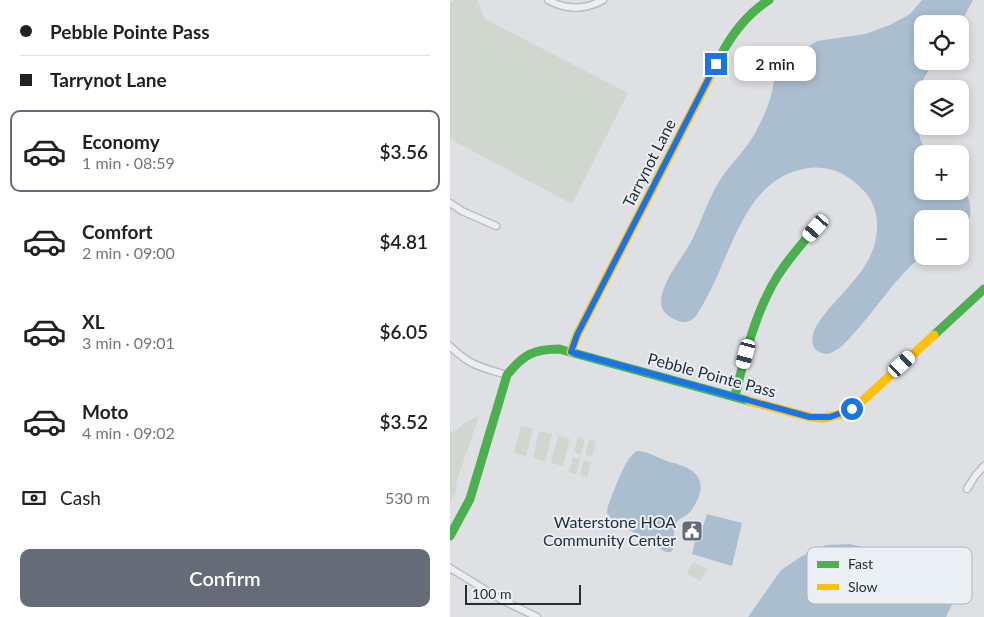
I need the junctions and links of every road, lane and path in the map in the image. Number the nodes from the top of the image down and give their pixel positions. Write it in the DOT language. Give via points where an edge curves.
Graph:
graph roads {
  1 [pos="548,0"];
  2 [pos="603,0"];
  3 [pos="769,0"];
  4 [pos="450,204"];
  5 [pos="496,226"];
  6 [pos="816,228"];
  7 [pos="984,289"];
  8 [pos="450,346"];
  9 [pos="571,352"];
  10 [pos="507,375"];
  11 [pos="735,396"];
  12 [pos="984,466"];
  13 [pos="967,489"];
  14 [pos="450,536"];
  15 [pos="450,568"];
  16 [pos="537,617"];
  1 -- 2 [label="street" via="578,8"];
  3 -- 9 [label="street, Tarrynot Lane" via="744,19 728,42"];
  4 -- 5 [label="street"];
  6 -- 11 [label="street" via="788,260 762,307"];
  7 -- 11 [label="street, Pebble Pointe Pass" via="866,399 847,412 817,418"];
  8 -- 10 [label="street" via="472,364"];
  9 -- 10 [label="street, Pebble Pointe Pass" via="538,351 521,360"];
  9 -- 11 [label="street, Pebble Pointe Pass"];
  10 -- 14 [label="street, Pebble Pointe Pass" via="470,500"];
  12 -- 13 [label="street"];
  15 -- 16 [label="street"];
}
